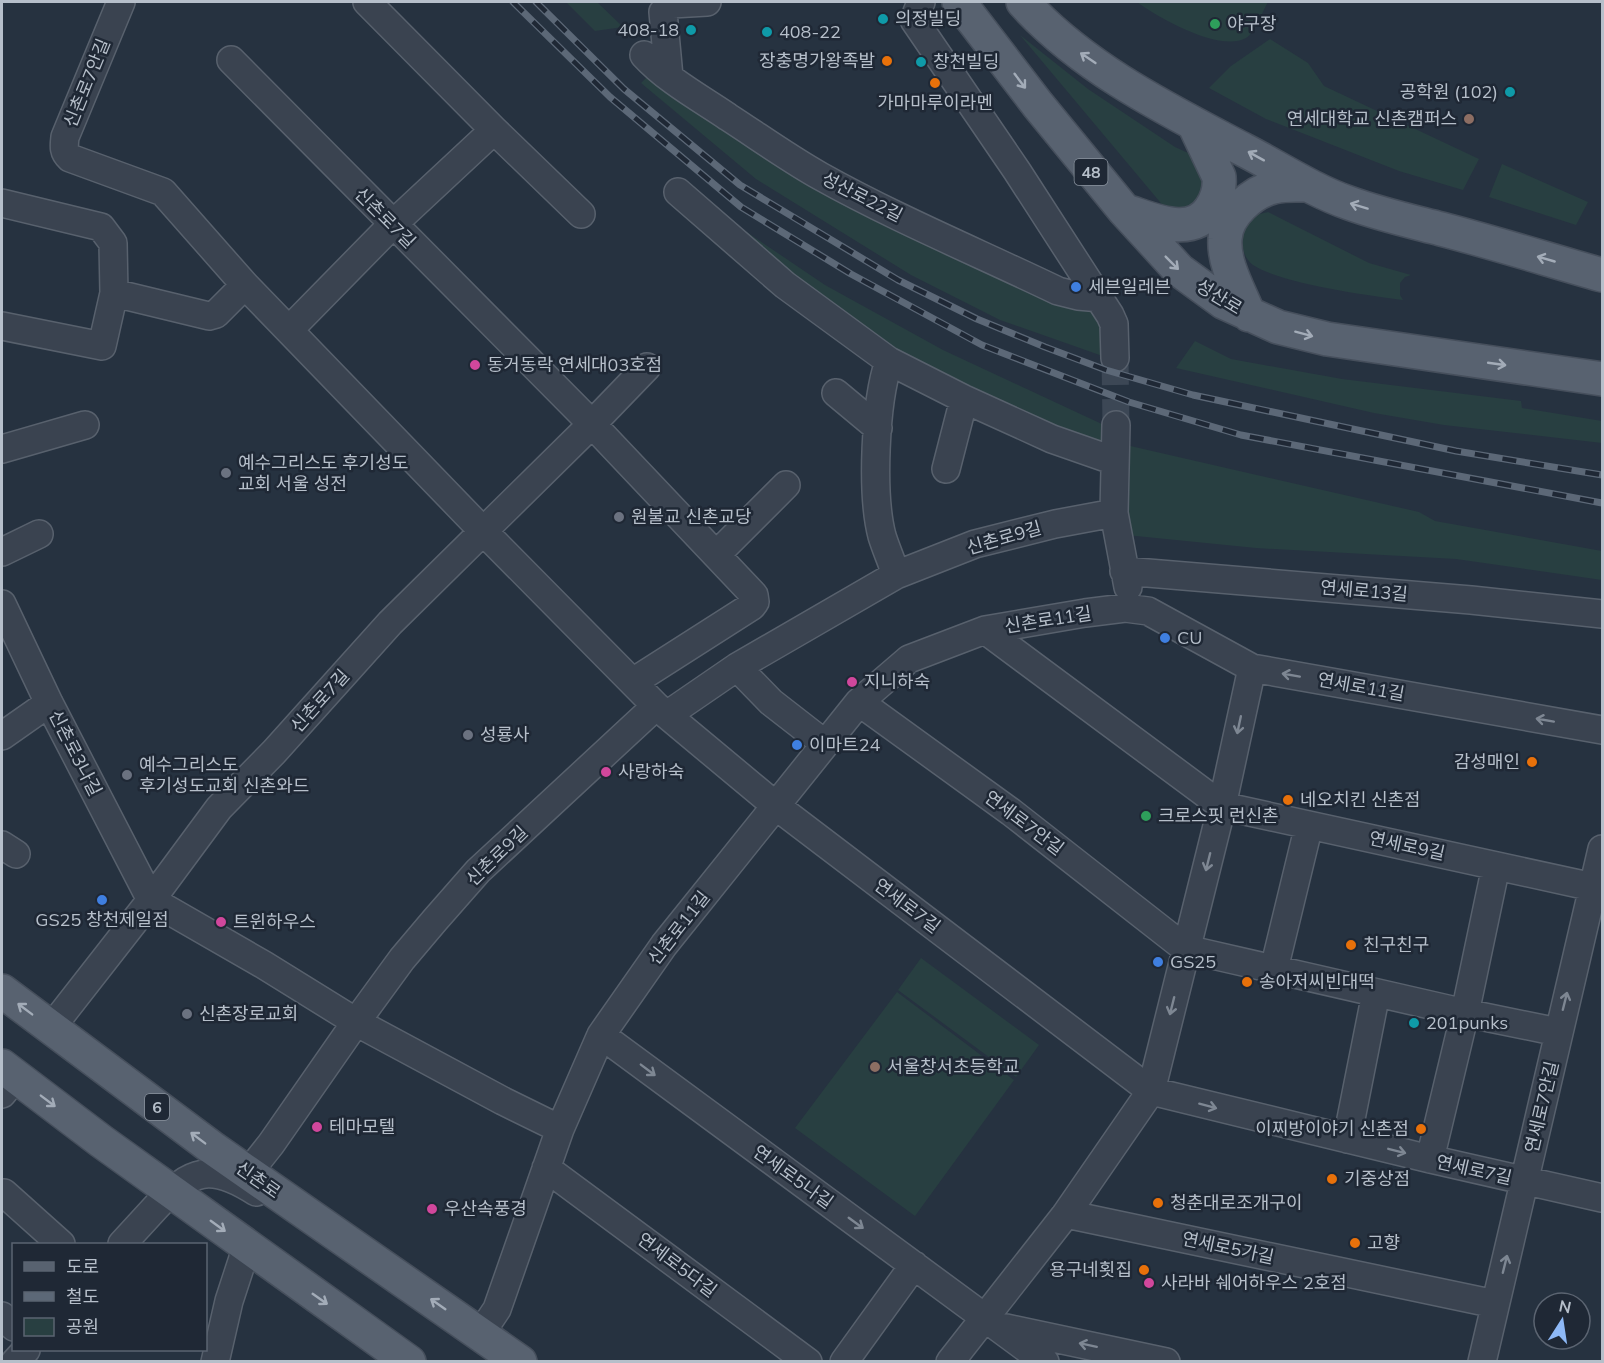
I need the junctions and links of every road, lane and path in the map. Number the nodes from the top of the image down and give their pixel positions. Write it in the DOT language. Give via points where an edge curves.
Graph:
graph roads {
  1 [pos="121,2"];
  2 [pos="367,2"];
  3 [pos="707,2"];
  4 [pos="921,2"];
  5 [pos="959,2"];
  6 [pos="1023,2"];
  7 [pos="644,55"];
  8 [pos="231,60"];
  9 [pos="669,77"];
  10 [pos="1194,124"];
  11 [pos="494,130"];
  12 [pos="1307,185"];
  13 [pos="678,192"];
  14 [pos="2,203"];
  15 [pos="1124,210"];
  16 [pos="581,214"];
  17 [pos="392,225"];
  18 [pos="1602,275"];
  19 [pos="246,285"];
  20 [pos="114,293"];
  21 [pos="1101,298"];
  22 [pos="1249,315"];
  23 [pos="2,326"];
  24 [pos="290,330"];
  25 [pos="1115,358"];
  26 [pos="889,361"];
  27 [pos="647,367"];
  28 [pos="1602,379"];
  29 [pos="836,393"];
  30 [pos="964,399"];
  31 [pos="592,424"];
  32 [pos="85,425"];
  33 [pos="1116,425"];
  34 [pos="878,428"];
  35 [pos="2,449"];
  36 [pos="1115,461"];
  37 [pos="946,469"];
  38 [pos="786,484"];
  39 [pos="1114,513"];
  40 [pos="483,531"];
  41 [pos="39,534"];
  42 [pos="2,552"];
  43 [pos="717,554"];
  44 [pos="1124,571"];
  45 [pos="896,575"];
  46 [pos="2,604"];
  47 [pos="1133,609"];
  48 [pos="1602,614"];
  49 [pos="985,630"];
  50 [pos="737,667"];
  51 [pos="1252,668"];
  52 [pos="633,682"];
  53 [pos="859,702"];
  54 [pos="50,703"];
  55 [pos="661,711"];
  56 [pos="1602,730"];
  57 [pos="2,736"];
  58 [pos="825,744"];
  59 [pos="776,806"];
  60 [pos="1222,806"];
  61 [pos="1309,825"];
  62 [pos="1602,849"];
  63 [pos="1496,866"];
  64 [pos="1598,888"];
  65 [pos="151,900"];
  66 [pos="1186,949"];
  67 [pos="1274,969"];
  68 [pos="2,991"];
  69 [pos="1376,993"];
  70 [pos="1464,1013"];
  71 [pos="356,1022"];
  72 [pos="51,1028"];
  73 [pos="1558,1032"];
  74 [pos="601,1035"];
  75 [pos="6,1079"];
  76 [pos="1151,1091"];
  77 [pos="560,1129"];
  78 [pos="1347,1139"];
  79 [pos="1430,1159"];
  80 [pos="546,1168"];
  81 [pos="248,1173"];
  82 [pos="1525,1181"];
  83 [pos="171,1191"];
  84 [pos="4,1193"];
  85 [pos="1602,1198"];
  86 [pos="1066,1214"];
  87 [pos="315,1220"];
  88 [pos="59,1243"];
  89 [pos="124,1243"];
  90 [pos="247,1246"];
  91 [pos="914,1265"];
  92 [pos="1495,1304"];
  93 [pos="991,1322"];
  94 [pos="481,1333"];
  95 [pos="215,1362"];
  96 [pos="409,1362"];
  97 [pos="520,1362"];
  98 [pos="808,1362"];
  99 [pos="844,1362"];
  100 [pos="951,1362"];
  101 [pos="1045,1362"];
  102 [pos="1166,1362"];
  103 [pos="1482,1362"];
  1 -- 19 [label="street, 신촌로7안길" via="65,137 66,154 163,192"];
  2 -- 11 [label="street"];
  3 -- 9 [label="street" via="672,4 663,12"];
  4 -- 21 [label="street" via="914,20"];
  5 -- 15 [label="main road, 성산로 / 48, one-way"];
  10 -- 6 [label="main road, one-way" via="1080,53"];
  7 -- 9 [label="street, 성산로22길"];
  8 -- 17 [label="street, 신촌로7길"];
  9 -- 21 [label="street, 성산로22길" via="771,147 872,202 1058,291"];
  12 -- 10 [label="main road, one-way"];
  10 -- 15 [label="main road" via="1219,177 1215,201 1206,215 1189,224 1168,224"];
  11 -- 16 [label="street"];
  11 -- 17 [label="street"];
  18 -- 12 [label="main road, one-way" via="1401,219"];
  12 -- 22 [label="main road" via="1273,187 1245,203 1230,220 1225,240 1227,257"];
  13 -- 26 [label="street" via="785,285"];
  14 -- 20 [label="street" via="101,227 113,243"];
  15 -- 22 [label="main road, 성산로 / 48, one-way" via="1191,280"];
  17 -- 24 [label="street"];
  17 -- 31 [label="street, 신촌로7길"];
  19 -- 20 [label="street" via="209,316"];
  19 -- 24 [label="street, 신촌로7안길"];
  20 -- 23 [label="street" via="102,346"];
  21 -- 25 [label="street" via="1114,324"];
  22 -- 28 [label="main road, 성산로 / 48, one-way" via="1327,339"];
  24 -- 40 [label="street, 신촌로7안길"];
  26 -- 30 [label="street"];
  26 -- 34 [label="street"];
  27 -- 31 [label="street, 신촌로7길"];
  29 -- 34 [label="street"];
  30 -- 36 [label="street" via="1052,439"];
  30 -- 37 [label="street"];
  31 -- 40 [label="street, 신촌로7길"];
  31 -- 43 [label="street, 신촌로7길"];
  32 -- 35 [label="street"];
  33 -- 36 [label="street"];
  34 -- 45 [label="street" via="879,516"];
  36 -- 39 [label="street"];
  38 -- 43 [label="street"];
  39 -- 44 [label="street"];
  39 -- 45 [label="street, 신촌로9길" via="975,544"];
  40 -- 52 [label="street"];
  40 -- 65 [label="street, 신촌로7길" via="390,623 219,808"];
  41 -- 42 [label="street"];
  43 -- 52 [label="street, 신촌로7길" via="754,595 755,602"];
  44 -- 47 [label="street"];
  44 -- 48 [label="street, 연세로13길"];
  45 -- 50 [label="street, 신촌로9길"];
  46 -- 54 [label="street, 신촌로3나길"];
  47 -- 49 [label="street, 신촌로11길"];
  47 -- 51 [label="street, 연세로11길" via="1148,611"];
  49 -- 53 [label="street, 신촌로11길" via="909,659"];
  49 -- 60 [label="street, 연세로9길"];
  50 -- 55 [label="street, 신촌로9길"];
  50 -- 58 [label="street" via="771,702"];
  56 -- 51 [label="street, 연세로11길, one-way"];
  51 -- 60 [label="street, one-way"];
  52 -- 55 [label="street"];
  53 -- 58 [label="street, 신촌로11길"];
  53 -- 66 [label="street, 연세로7안길" via="1011,812"];
  54 -- 57 [label="street"];
  54 -- 65 [label="street, 신촌로3나길"];
  55 -- 59 [label="street, 연세로7길"];
  55 -- 71 [label="street, 신촌로9길" via="478,871 402,959"];
  58 -- 59 [label="street, 신촌로11길"];
  59 -- 74 [label="street, 신촌로11길" via="664,945"];
  59 -- 76 [label="street, 연세로7길"];
  60 -- 61 [label="street, 연세로9길"];
  60 -- 66 [label="street, one-way"];
  61 -- 63 [label="street, 연세로9길"];
  61 -- 67 [label="street"];
  62 -- 64 [label="street"];
  63 -- 64 [label="street, 연세로9길"];
  63 -- 70 [label="street"];
  73 -- 64 [label="street, 연세로7안길, one-way"];
  65 -- 71 [label="street"];
  65 -- 72 [label="street, 신촌로7길"];
  66 -- 67 [label="street, 연세로7안길"];
  66 -- 76 [label="street, one-way"];
  67 -- 69 [label="street, 연세로7안길"];
  72 -- 68 [label="main road, 신촌로 / 6, one-way"];
  69 -- 70 [label="street, 연세로7안길"];
  69 -- 78 [label="street"];
  70 -- 73 [label="street, 연세로7안길"];
  70 -- 79 [label="street"];
  71 -- 77 [label="street"];
  71 -- 81 [label="street, 신촌로9길"];
  81 -- 72 [label="main road, 신촌로 / 6, one-way"];
  73 -- 82 [label="street, 연세로7안길"];
  74 -- 77 [label="street, 신촌로11길"];
  74 -- 91 [label="street, 연세로5나길, one-way"];
  75 -- 83 [label="main road, one-way"];
  76 -- 78 [label="street, 연세로7길, one-way"];
  76 -- 86 [label="street"];
  77 -- 80 [label="street, 신촌로11길"];
  78 -- 79 [label="street, 연세로7길, one-way"];
  79 -- 82 [label="street, 연세로7길"];
  80 -- 94 [label="street, 신촌로11길" via="497,1309"];
  80 -- 98 [label="street, 연세로5다길"];
  81 -- 87 [label="main road, 신촌로 / 6"];
  82 -- 85 [label="street, 연세로7길"];
  92 -- 82 [label="street, one-way"];
  83 -- 87 [label="street" via="196,1175 212,1173 238,1180 293,1217"];
  83 -- 89 [label="street"];
  83 -- 90 [label="main road, one-way"];
  84 -- 88 [label="street"];
  86 -- 92 [label="street, 연세로5가길"];
  86 -- 93 [label="street"];
  94 -- 87 [label="main road, 신촌로 / 6, one-way"];
  90 -- 95 [label="street"];
  90 -- 96 [label="main road, one-way"];
  91 -- 93 [label="street, 연세로5나길"];
  91 -- 99 [label="street"];
  92 -- 103 [label="street"];
  93 -- 100 [label="street"];
  93 -- 101 [label="street, 연세로5나길"];
  102 -- 93 [label="street, 연세로5나길, one-way"];
  94 -- 97 [label="main road, 신촌로 / 6"];
}
